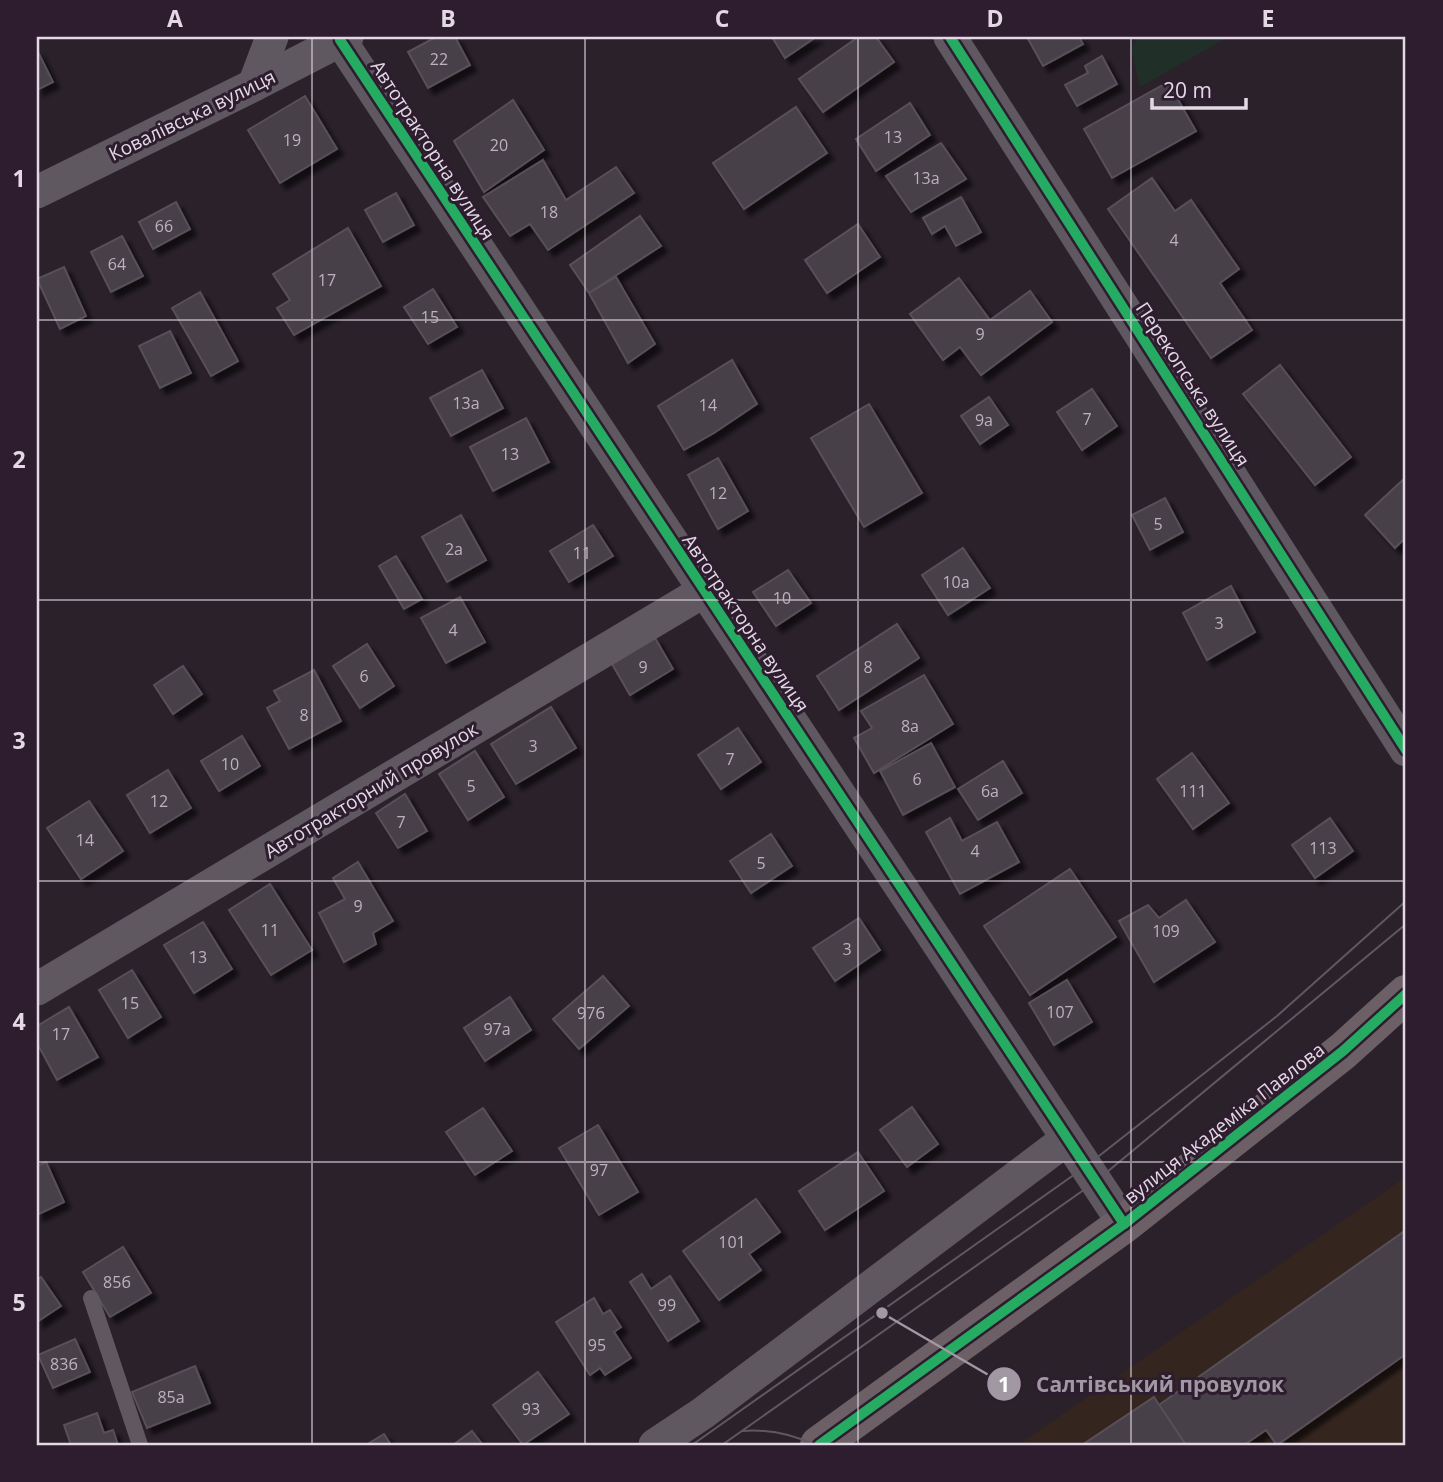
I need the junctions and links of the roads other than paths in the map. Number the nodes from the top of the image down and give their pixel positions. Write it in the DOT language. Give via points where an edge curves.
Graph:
graph roads {
  1 [pos="272,37"];
  2 [pos="950,37"];
  3 [pos="343,38"];
  4 [pos="254,85"];
  5 [pos="37,192"];
  6 [pos="704,591"];
  7 [pos="1406,750"];
  8 [pos="37,989"];
  9 [pos="1406,994"];
  10 [pos="1067,1139"];
  11 [pos="1124,1224"];
  12 [pos="91,1298"];
  13 [pos="140,1445"];
  14 [pos="655,1445"];
  15 [pos="819,1445"];
  1 -- 4 [label="street"];
  2 -- 7 [label="street, Перекопська вулиця"];
  3 -- 4 [label="street, Ковалівська вулиця"];
  3 -- 6 [label="street, Автотракторна вулиця"];
  4 -- 5 [label="street, Ковалівська вулиця"];
  6 -- 8 [label="street, Автотракторний провулок"];
  6 -- 10 [label="street, Автотракторна вулиця"];
  9 -- 11 [label="main road, вулиця Академіка Павлова" via="1343,1051"];
  10 -- 11 [label="street, Автотракторна вулиця"];
  10 -- 14 [label="street"];
  11 -- 15 [label="main road, вулиця Академіка Павлова"];
  12 -- 13 [label="lane"];
}
